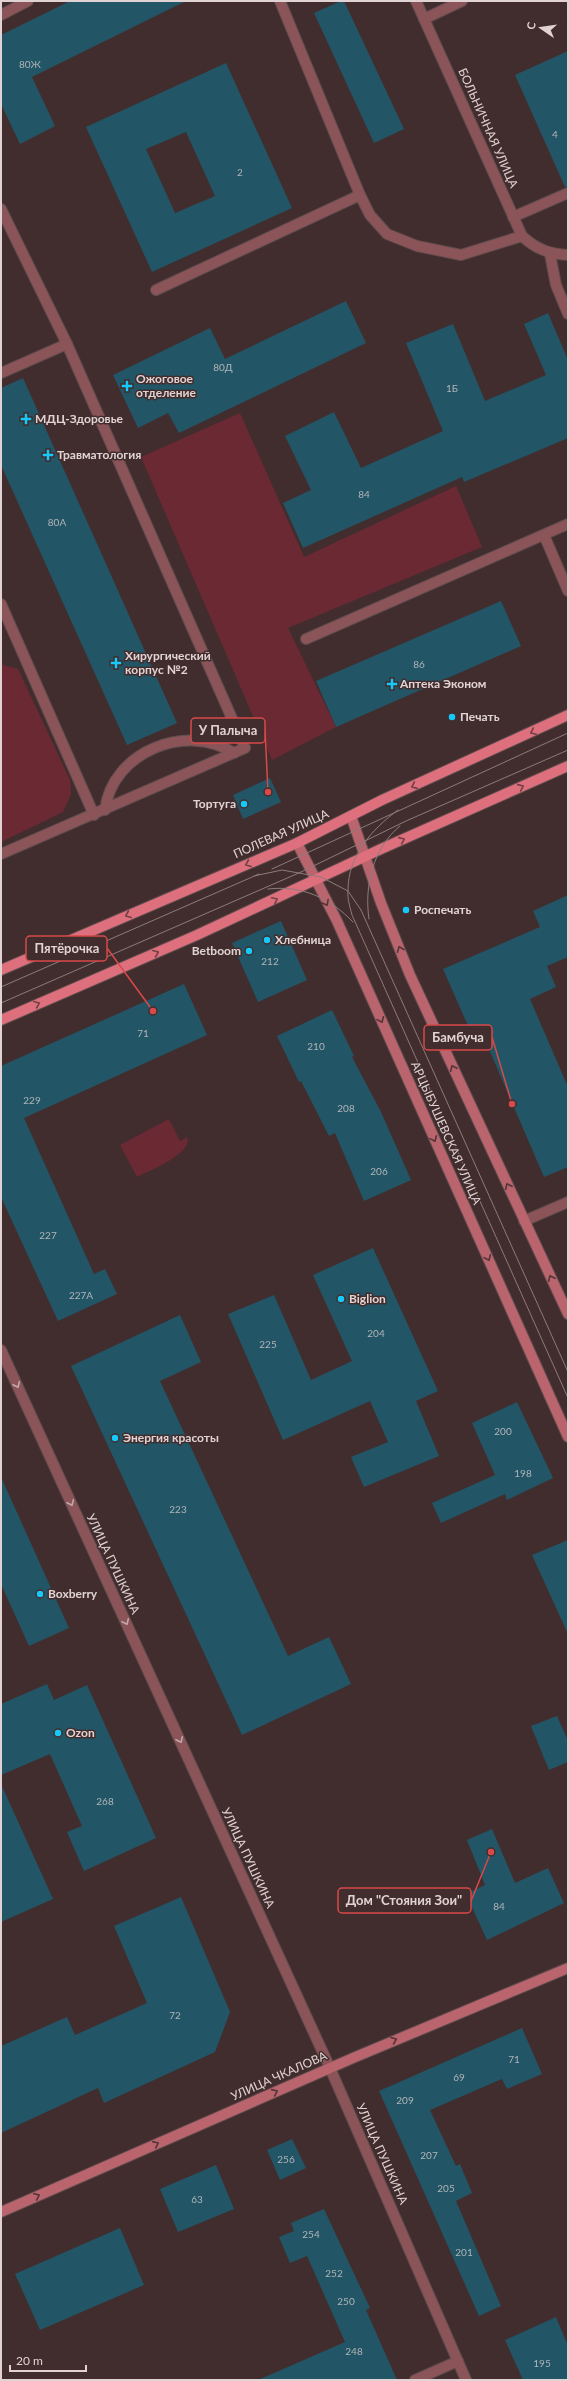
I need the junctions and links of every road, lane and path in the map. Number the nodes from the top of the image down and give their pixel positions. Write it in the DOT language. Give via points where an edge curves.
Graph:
graph roads {
  1 [pos="28,1"];
  2 [pos="280,1"];
  3 [pos="416,1"];
  4 [pos="462,1"];
  5 [pos="1,15"];
  6 [pos="424,19"];
  7 [pos="568,193"];
  8 [pos="360,195"];
  9 [pos="1,210"];
  10 [pos="513,217"];
  11 [pos="522,236"];
  12 [pos="550,254"];
  13 [pos="568,255"];
  14 [pos="156,290"];
  15 [pos="568,314"];
  16 [pos="67,344"];
  17 [pos="1,372"];
  18 [pos="568,524"];
  19 [pos="544,535"];
  20 [pos="568,591"];
  21 [pos="1,604"];
  22 [pos="306,639"];
  23 [pos="568,716"];
  24 [pos="234,753"];
  25 [pos="568,766"];
  26 [pos="104,810"];
  27 [pos="94,815"];
  28 [pos="351,816"];
  29 [pos="297,843"];
  30 [pos="1,854"];
  31 [pos="366,856"];
  32 [pos="314,880"];
  33 [pos="1,970"];
  34 [pos="1,1020"];
  35 [pos="568,1202"];
  36 [pos="524,1221"];
  37 [pos="568,1314"];
  38 [pos="1,1350"];
  39 [pos="568,1437"];
  40 [pos="568,1968"];
  41 [pos="330,2068"];
  42 [pos="1,2212"];
  43 [pos="458,2361"];
  44 [pos="415,2380"];
  45 [pos="466,2380"];
  1 -- 5 [label="street"];
  2 -- 8 [label="street"];
  3 -- 6 [label="street, БОЛЬНИЧНАЯ УЛИЦА"];
  4 -- 6 [label="street"];
  6 -- 10 [label="street, БОЛЬНИЧНАЯ УЛИЦА"];
  7 -- 10 [label="street"];
  8 -- 11 [label="street" via="370,215 386,234 417,246 461,255"];
  8 -- 14 [label="street"];
  9 -- 16 [label="street"];
  10 -- 11 [label="street, БОЛЬНИЧНАЯ УЛИЦА"];
  11 -- 12 [label="street, БОЛЬНИЧНАЯ УЛИЦА" via="532,245"];
  12 -- 13 [label="street"];
  12 -- 15 [label="street" via="556,285"];
  16 -- 17 [label="street"];
  16 -- 24 [label="street" via="245,748"];
  18 -- 19 [label="street"];
  19 -- 20 [label="street"];
  19 -- 22 [label="street"];
  21 -- 27 [label="street"];
  23 -- 28 [label="main road, ПОЛЕВАЯ УЛИЦА, one-way"];
  24 -- 26 [label="street"];
  24 -- 26 [label="street" via="225,747 196,740 166,742 139,755 118,776"];
  31 -- 25 [label="main road, one-way"];
  26 -- 27 [label="street"];
  27 -- 30 [label="street"];
  28 -- 29 [label="main road, ПОЛЕВАЯ УЛИЦА"];
  28 -- 31 [label="main road"];
  29 -- 32 [label="main road, АРЦЫБУШЕВСКАЯ УЛИЦА"];
  29 -- 33 [label="main road, ПОЛЕВАЯ УЛИЦА, one-way"];
  31 -- 32 [label="main road"];
  36 -- 31 [label="main road, one-way" via="410,975 380,903"];
  34 -- 32 [label="main road, one-way" via="197,935"];
  32 -- 39 [label="main road, АРЦЫБУШЕВСКАЯ УЛИЦА, one-way" via="337,921"];
  35 -- 36 [label="street"];
  37 -- 36 [label="main road, one-way"];
  38 -- 41 [label="street, УЛИЦА ПУШКИНА, one-way"];
  41 -- 40 [label="main road, УЛИЦА ЧКАЛОВА, one-way"];
  42 -- 41 [label="main road, УЛИЦА ЧКАЛОВА, one-way"];
  41 -- 43 [label="street, УЛИЦА ПУШКИНА"];
  43 -- 44 [label="street"];
  43 -- 45 [label="street, УЛИЦА ПУШКИНА"];
}
